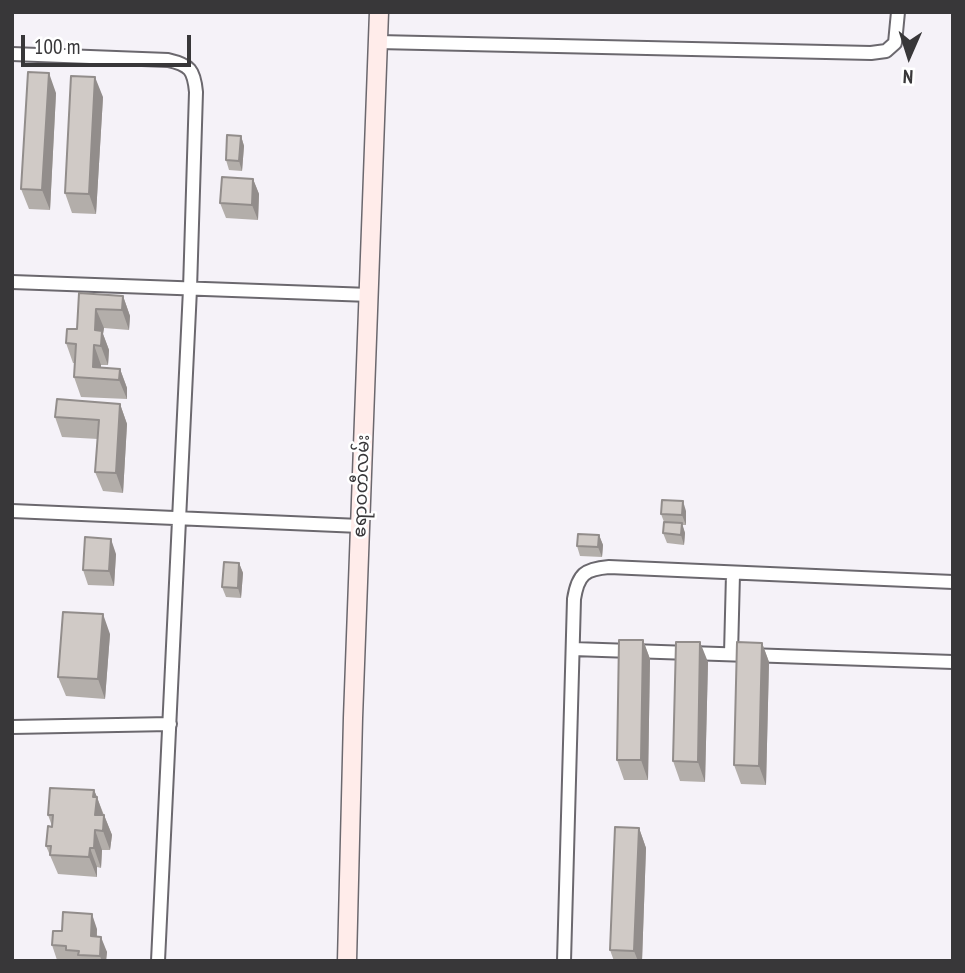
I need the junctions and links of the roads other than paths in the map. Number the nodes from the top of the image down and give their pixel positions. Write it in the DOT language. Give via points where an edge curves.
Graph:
graph roads {
  1 [pos="379,12"];
  2 [pos="898,12"];
  3 [pos="378,42"];
  4 [pos="12,54"];
  5 [pos="12,282"];
  6 [pos="190,289"];
  7 [pos="370,295"];
  8 [pos="12,511"];
  9 [pos="180,518"];
  10 [pos="360,526"];
  11 [pos="733,574"];
  12 [pos="953,582"];
  13 [pos="573,649"];
  14 [pos="731,654"];
  15 [pos="953,662"];
  16 [pos="170,724"];
  17 [pos="12,727"];
  18 [pos="158,961"];
  19 [pos="347,961"];
  20 [pos="564,961"];
  1 -- 3 [label="street, ဧရာဝတီလမ်း"];
  2 -- 3 [label="street" via="895,43 886,51 871,53"];
  3 -- 7 [label="street, ဧရာဝတီလမ်း"];
  4 -- 6 [label="street" via="168,60 190,69 196,92"];
  5 -- 6 [label="street"];
  6 -- 7 [label="street"];
  6 -- 9 [label="street"];
  7 -- 10 [label="street, ဧရာဝတီလမ်း"];
  8 -- 9 [label="street"];
  9 -- 10 [label="street"];
  9 -- 16 [label="street"];
  10 -- 19 [label="street, ဧရာဝတီလမ်း"];
  11 -- 12 [label="street"];
  11 -- 13 [label="street" via="592,568 576,585"];
  11 -- 14 [label="street"];
  13 -- 14 [label="street"];
  13 -- 20 [label="street"];
  14 -- 15 [label="street"];
  16 -- 17 [label="street"];
  16 -- 18 [label="street"];
}
